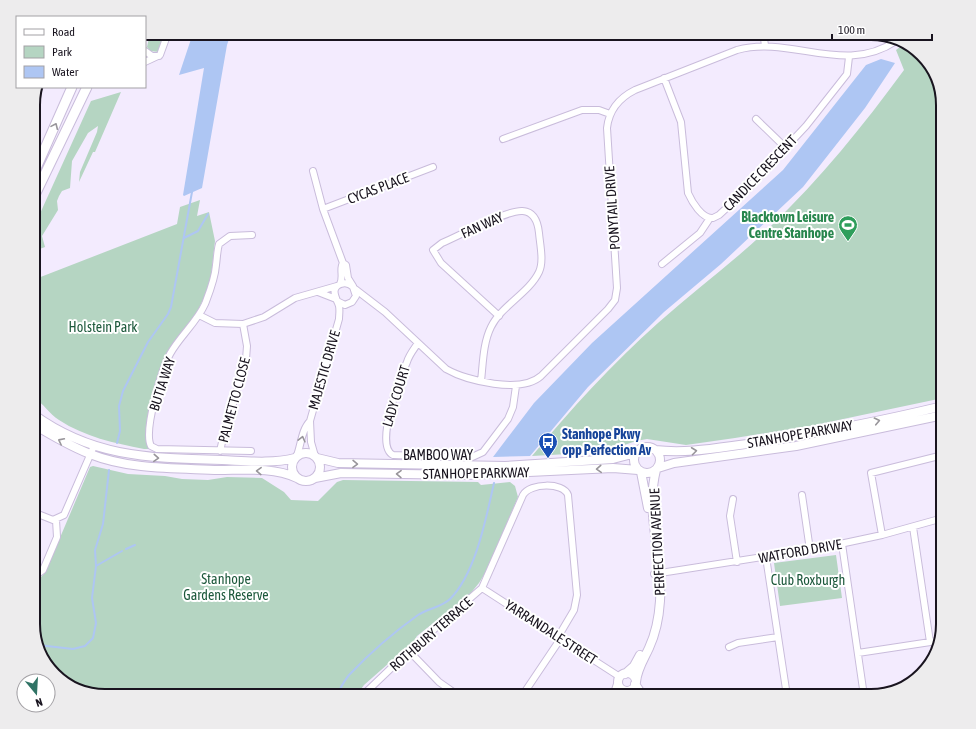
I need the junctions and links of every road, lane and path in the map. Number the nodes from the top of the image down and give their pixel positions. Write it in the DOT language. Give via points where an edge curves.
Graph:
graph roads {
  1 [pos="165,40"];
  2 [pos="764,40"];
  3 [pos="893,43"];
  4 [pos="765,45"];
  5 [pos="146,52"];
  6 [pos="160,55"];
  7 [pos="848,57"];
  8 [pos="146,62"];
  9 [pos="664,78"];
  10 [pos="72,88"];
  11 [pos="87,88"];
  12 [pos="610,114"];
  13 [pos="756,119"];
  14 [pos="503,139"];
  15 [pos="786,148"];
  16 [pos="40,159"];
  17 [pos="433,167"];
  18 [pos="313,171"];
  19 [pos="40,185"];
  20 [pos="323,209"];
  21 [pos="710,218"];
  22 [pos="252,235"];
  23 [pos="343,263"];
  24 [pos="662,264"];
  25 [pos="339,285"];
  26 [pos="354,288"];
  27 [pos="318,292"];
  28 [pos="336,300"];
  29 [pos="368,301"];
  30 [pos="350,303"];
  31 [pos="199,315"];
  32 [pos="499,316"];
  33 [pos="339,319"];
  34 [pos="244,324"];
  35 [pos="418,343"];
  36 [pos="481,381"];
  37 [pos="516,386"];
  38 [pos="936,408"];
  39 [pos="40,418"];
  40 [pos="936,418"];
  41 [pos="310,421"];
  42 [pos="40,428"];
  43 [pos="94,446"];
  44 [pos="655,450"];
  45 [pos="220,451"];
  46 [pos="251,451"];
  47 [pos="388,452"];
  48 [pos="636,453"];
  49 [pos="90,454"];
  50 [pos="316,457"];
  51 [pos="936,457"];
  52 [pos="295,458"];
  53 [pos="657,469"];
  54 [pos="640,471"];
  55 [pos="297,478"];
  56 [pos="315,478"];
  57 [pos="802,495"];
  58 [pos="733,499"];
  59 [pos="40,514"];
  60 [pos="56,520"];
  61 [pos="936,520"];
  62 [pos="913,527"];
  63 [pos="882,536"];
  64 [pos="842,544"];
  65 [pos="810,550"];
  66 [pos="766,557"];
  67 [pos="736,562"];
  68 [pos="40,572"];
  69 [pos="657,574"];
  70 [pos="482,588"];
  71 [pos="778,637"];
  72 [pos="559,638"];
  73 [pos="934,641"];
  74 [pos="930,642"];
  75 [pos="729,646"];
  76 [pos="409,651"];
  77 [pos="858,653"];
  78 [pos="621,678"];
  79 [pos="636,683"];
  80 [pos="369,689"];
  81 [pos="449,689"];
  82 [pos="526,689"];
  83 [pos="617,689"];
  84 [pos="621,689"];
  85 [pos="633,689"];
  86 [pos="639,689"];
  87 [pos="785,689"];
  88 [pos="863,689"];
  1 -- 6 [label="street"];
  2 -- 4 [label="street"];
  3 -- 7 [label="street, PONYTAIL DRIVE" via="871,54"];
  4 -- 7 [label="street, PONYTAIL DRIVE"];
  4 -- 9 [label="street, PONYTAIL DRIVE" via="737,50"];
  5 -- 6 [label="street" via="152,56"];
  6 -- 8 [label="street"];
  7 -- 15 [label="street, CANDICE CRESCENT" via="847,74"];
  9 -- 12 [label="street, PONYTAIL DRIVE" via="627,94 618,101"];
  9 -- 21 [label="street, CANDICE CRESCENT" via="681,122 688,193 692,202"];
  16 -- 10 [label="main road, one-way"];
  11 -- 19 [label="main road"];
  12 -- 14 [label="street" via="599,110 582,110"];
  12 -- 37 [label="street, PONYTAIL DRIVE" via="607,128 616,296 608,310 541,376 528,384"];
  13 -- 15 [label="street"];
  15 -- 21 [label="street, CANDICE CRESCENT" via="719,215"];
  17 -- 20 [label="street, CYCAS PLACE"];
  18 -- 20 [label="street"];
  20 -- 23 [label="street"];
  21 -- 24 [label="street" via="700,233"];
  22 -- 31 [label="street, BUTIA WAY" via="230,236 219,244 213,283"];
  23 -- 25 [label="street"];
  23 -- 26 [label="street" via="346,264 348,278"];
  25 -- 26 [label="street" via="348,283"];
  25 -- 27 [label="street"];
  25 -- 28 [label="street" via="334,292"];
  26 -- 29 [label="street, PONYTAIL DRIVE"];
  26 -- 30 [label="street" via="356,296"];
  27 -- 28 [label="street"];
  27 -- 34 [label="street" via="295,298 264,317"];
  28 -- 30 [label="street" via="342,304"];
  28 -- 33 [label="street, MAJESTIC DRIVE"];
  29 -- 30 [label="street"];
  29 -- 35 [label="street, PONYTAIL DRIVE" via="385,312"];
  30 -- 33 [label="street, MAJESTIC DRIVE"];
  31 -- 34 [label="street" via="216,323"];
  31 -- 45 [label="street, BUTIA WAY" via="178,342 165,367 148,439 151,446 157,449"];
  32 -- 32 [label="street, FAN WAY" via="441,263 433,250 442,243 512,212 522,211 534,215 539,229 539,272"];
  32 -- 36 [label="street" via="487,337"];
  33 -- 41 [label="street, MAJESTIC DRIVE"];
  34 -- 45 [label="street, PALMETTO CLOSE" via="246,359"];
  35 -- 36 [label="street, PONYTAIL DRIVE" via="452,373"];
  35 -- 47 [label="street, LADY COURT" via="402,373 387,424 385,440"];
  36 -- 37 [label="street, PONYTAIL DRIVE"];
  37 -- 47 [label="street, BAMBOO WAY" via="513,407 508,419 479,455 470,458 397,455"];
  44 -- 38 [label="main road, STANHOPE PARKWAY, one-way" via="681,453 772,440"];
  39 -- 43 [label="main road"];
  40 -- 53 [label="main road, STANHOPE PARKWAY" via="836,439 674,463"];
  41 -- 50 [label="street, MAJESTIC DRIVE" via="311,442"];
  52 -- 41 [label="street, MAJESTIC DRIVE, one-way" via="302,443 305,426"];
  49 -- 42 [label="main road, one-way"];
  43 -- 49 [label="street"];
  43 -- 52 [label="main road, one-way" via="118,453 160,459 275,462"];
  44 -- 48 [label="main road" via="644,448"];
  44 -- 53 [label="main road" via="659,457"];
  45 -- 46 [label="street, BUTIA WAY"];
  50 -- 48 [label="main road, STANHOPE PARKWAY, one-way" via="338,463 505,466 595,461"];
  48 -- 54 [label="main road" via="634,460"];
  55 -- 49 [label="main road, one-way" via="275,472 150,467 116,462"];
  49 -- 60 [label="street" via="66,513"];
  50 -- 52 [label="main road" via="305,453"];
  50 -- 56 [label="main road" via="320,468"];
  51 -- 63 [label="street" via="871,473"];
  52 -- 55 [label="main road" via="292,470"];
  53 -- 54 [label="main road" via="649,473"];
  53 -- 69 [label="main road, PERFECTION AVENUE" via="652,488"];
  54 -- 56 [label="main road, STANHOPE PARKWAY, one-way" via="613,468 466,475 341,473"];
  54 -- 69 [label="main road, PERFECTION AVENUE" via="647,500"];
  55 -- 56 [label="main road" via="306,481"];
  57 -- 65 [label="street"];
  58 -- 67 [label="street" via="730,516"];
  59 -- 60 [label="street"];
  60 -- 68 [label="street" via="57,537"];
  61 -- 62 [label="street, WATFORD DRIVE"];
  62 -- 63 [label="street, WATFORD DRIVE"];
  62 -- 74 [label="street"];
  63 -- 64 [label="street, WATFORD DRIVE"];
  64 -- 65 [label="street, WATFORD DRIVE"];
  64 -- 77 [label="street"];
  65 -- 66 [label="street, WATFORD DRIVE"];
  66 -- 67 [label="street, WATFORD DRIVE"];
  66 -- 71 [label="street"];
  67 -- 69 [label="street, WATFORD DRIVE"];
  69 -- 78 [label="main road, PERFECTION AVENUE" via="649,631 639,658"];
  69 -- 79 [label="main road, PERFECTION AVENUE" via="660,593 658,619 652,641 638,670"];
  70 -- 72 [label="street, YARRANDALE STREET"];
  70 -- 72 [label="street" via="525,491 533,487 558,486 565,490 568,495 577,595 574,610"];
  70 -- 76 [label="street, ROTHBURY TERRACE"];
  71 -- 75 [label="street" via="738,642"];
  71 -- 87 [label="street"];
  72 -- 78 [label="street, YARRANDALE STREET"];
  72 -- 82 [label="street"];
  73 -- 74 [label="street"];
  74 -- 77 [label="street"];
  76 -- 80 [label="street, ROTHBURY TERRACE"];
  76 -- 81 [label="street"];
  77 -- 88 [label="street"];
  78 -- 79 [label="main road" via="632,675"];
  78 -- 83 [label="main road, PERFECTION AVENUE"];
  78 -- 84 [label="main road"];
  79 -- 85 [label="main road"];
  79 -- 86 [label="main road"];
}
